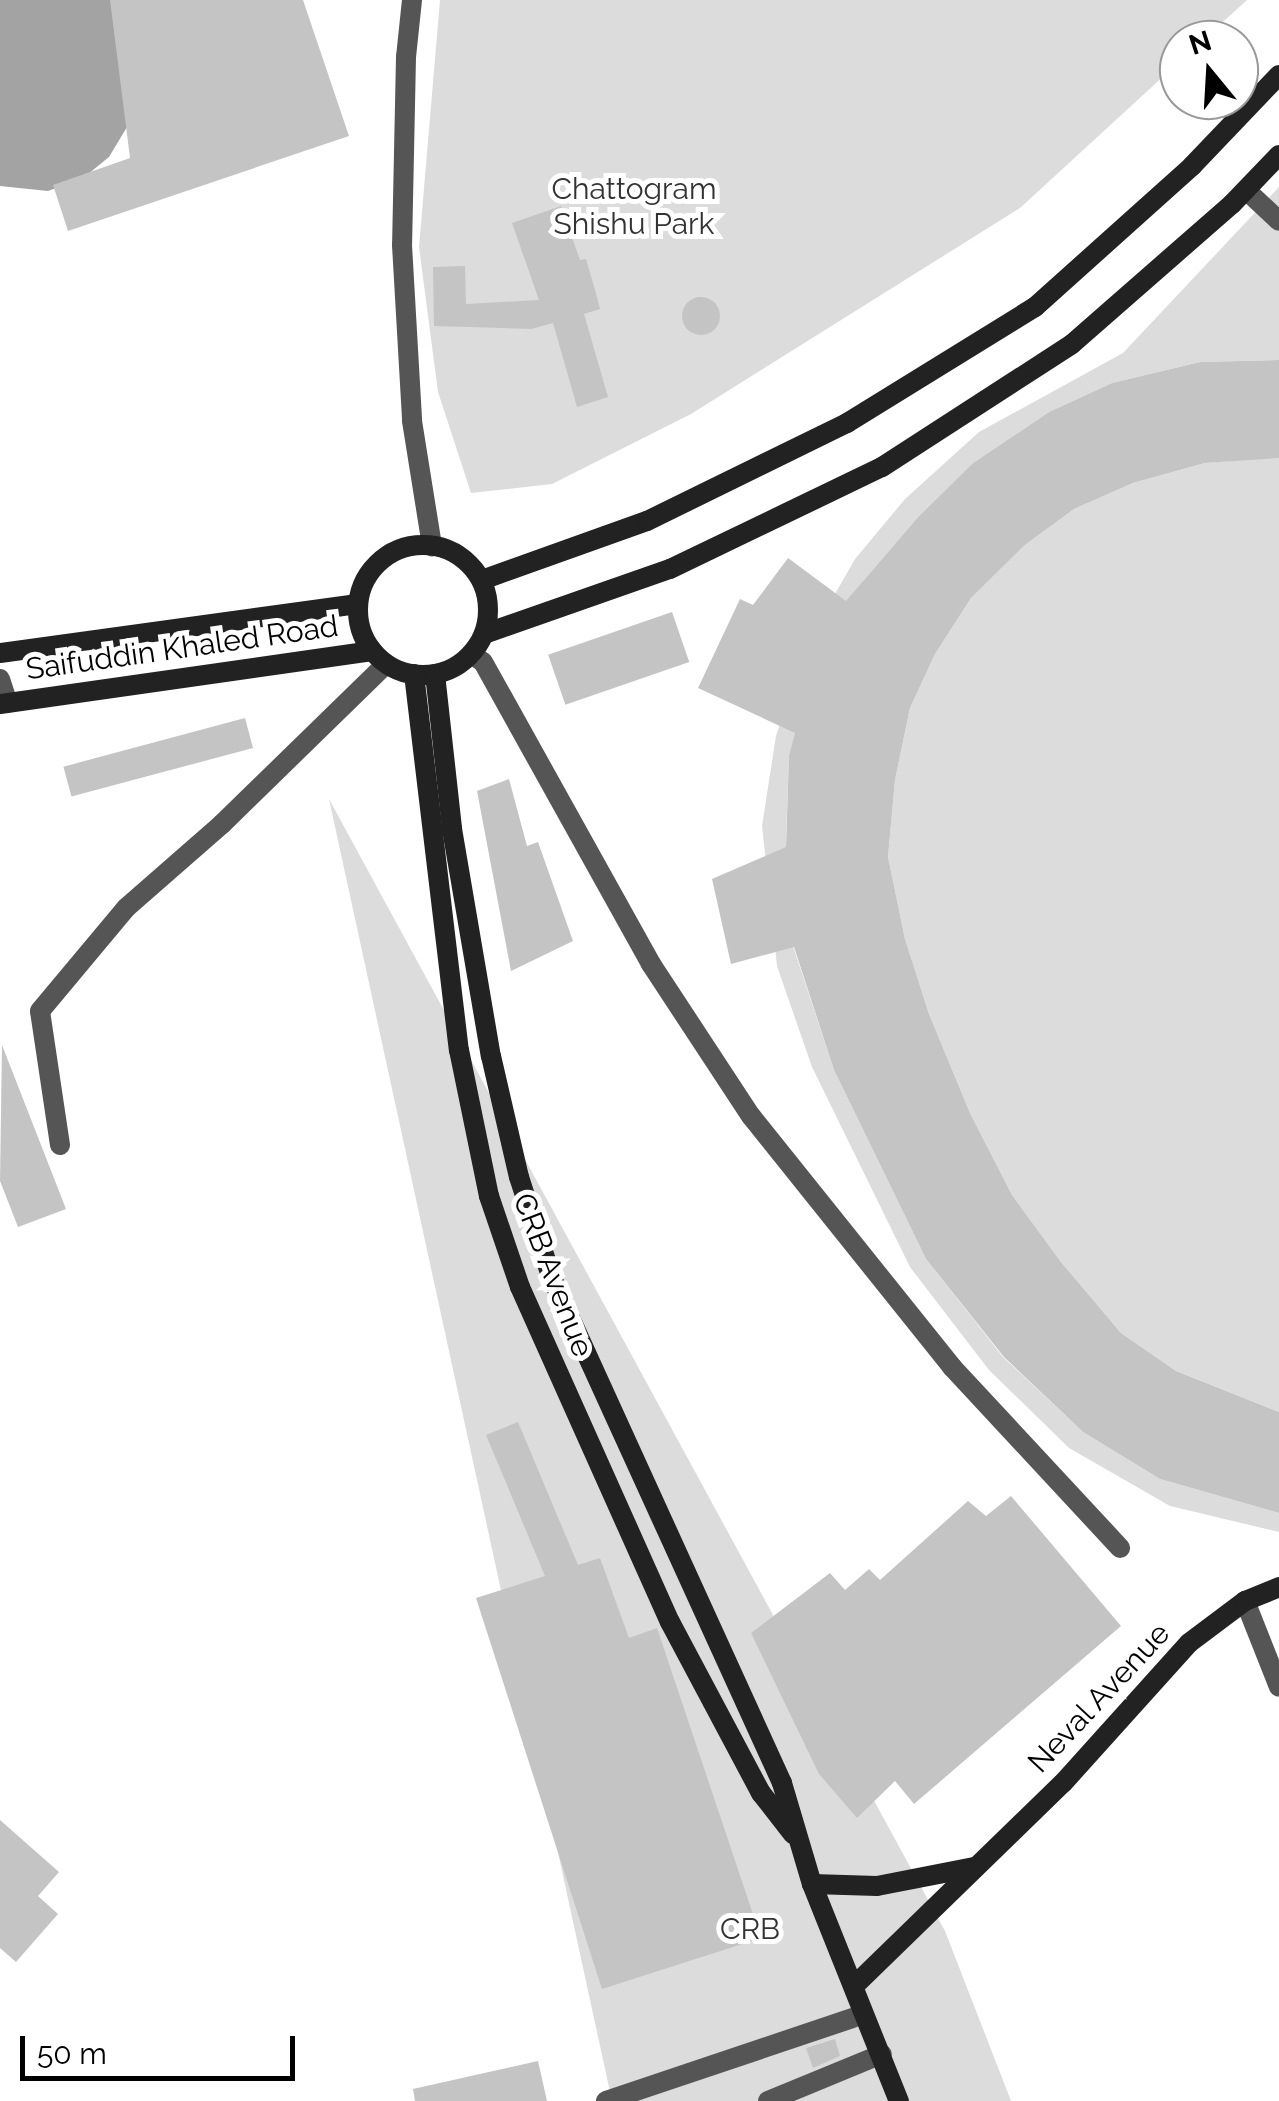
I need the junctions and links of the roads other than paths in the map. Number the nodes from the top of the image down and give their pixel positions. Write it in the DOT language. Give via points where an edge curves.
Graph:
graph roads {
  1 [pos="412,0"];
  2 [pos="1279,75"];
  3 [pos="1279,155"];
  4 [pos="1246,190"];
  5 [pos="1279,221"];
  6 [pos="432,546"];
  7 [pos="482,580"];
  8 [pos="358,604"];
  9 [pos="484,634"];
  10 [pos="0,653"];
  11 [pos="471,654"];
  12 [pos="379,657"];
  13 [pos="424,674"];
  14 [pos="0,679"];
  15 [pos="4,704"];
  16 [pos="60,1145"];
  17 [pos="551,1276"];
  18 [pos="520,1287"];
  19 [pos="638,1468"];
  20 [pos="609,1486"];
  21 [pos="1120,1548"];
  22 [pos="1279,1587"];
  23 [pos="1245,1600"];
  24 [pos="1279,1687"];
  25 [pos="801,1843"];
  26 [pos="975,1867"];
  27 [pos="812,1884"];
  28 [pos="854,1986"];
  29 [pos="854,2018"];
  30 [pos="882,2054"];
  31 [pos="606,2101"];
  32 [pos="768,2101"];
  33 [pos="899,2101"];
  1 -- 6 [label="street" via="402,245 412,421"];
  2 -- 7 [label="main road" via="1192,166 1035,308 830,432 647,521"];
  3 -- 4 [label="main road"];
  4 -- 5 [label="street"];
  4 -- 9 [label="main road" via="1072,344 882,467 670,570"];
  6 -- 7 [label="main road" via="461,557"];
  6 -- 8 [label="main road" via="384,558 366,577"];
  7 -- 9 [label="main road"];
  8 -- 10 [label="main road, Saifuddin Khaled Road"];
  8 -- 12 [label="main road" via="364,637"];
  9 -- 11 [label="main road"];
  11 -- 13 [label="main road"];
  11 -- 21 [label="street" via="483,662 651,964 751,1116 952,1368"];
  12 -- 13 [label="main road"];
  12 -- 15 [label="main road, Saifuddin Khaled Road"];
  12 -- 16 [label="street" via="222,824 126,908 40,1011"];
  13 -- 17 [label="main road, CRB Avenue" via="491,1056"];
  13 -- 18 [label="main road, CRB Avenue" via="459,1050 490,1196"];
  14 -- 15 [label="street"];
  17 -- 18 [label="main road"];
  17 -- 19 [label="main road, CRB Avenue"];
  18 -- 20 [label="main road, CRB Avenue"];
  19 -- 20 [label="main road"];
  19 -- 25 [label="main road, CRB Avenue" via="725,1651"];
  20 -- 25 [label="main road, CRB Avenue" via="670,1622 761,1793"];
  22 -- 23 [label="main road, Neval Avenue"];
  23 -- 24 [label="street"];
  23 -- 26 [label="main road, Neval Avenue" via="1189,1644 1063,1783"];
  25 -- 27 [label="main road, CRB Avenue"];
  26 -- 27 [label="main road" via="877,1886"];
  26 -- 28 [label="main road, Neval Avenue"];
  27 -- 28 [label="main road, CRB Avenue"];
  28 -- 30 [label="main road, CRB Avenue"];
  29 -- 31 [label="street"];
  30 -- 32 [label="street"];
  30 -- 33 [label="main road, CRB Avenue"];
}
